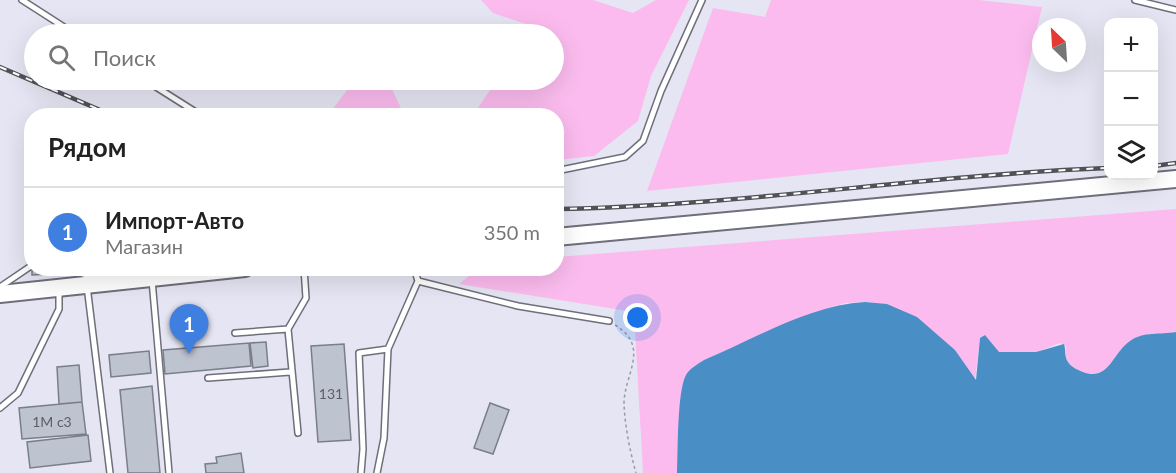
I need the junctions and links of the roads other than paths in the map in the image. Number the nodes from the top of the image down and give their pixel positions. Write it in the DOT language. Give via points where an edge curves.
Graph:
graph roads {
  1 [pos="22,0"];
  2 [pos="702,0"];
  3 [pos="1135,0"];
  4 [pos="1176,10"];
  5 [pos="59,24"];
  6 [pos="161,90"];
  7 [pos="189,108"];
  8 [pos="564,169"];
  9 [pos="1176,179"];
  10 [pos="564,236"];
  11 [pos="24,273"];
  12 [pos="92,276"];
  13 [pos="172,276"];
  14 [pos="305,276"];
  15 [pos="417,276"];
  16 [pos="152,278"];
  17 [pos="418,281"];
  18 [pos="113,282"];
  19 [pos="86,284"];
  20 [pos="59,287"];
  21 [pos="1,294"];
  22 [pos="609,321"];
  23 [pos="288,329"];
  24 [pos="235,333"];
  25 [pos="388,349"];
  26 [pos="290,372"];
  27 [pos="208,378"];
  28 [pos="0,408"];
  29 [pos="298,433"];
  30 [pos="110,473"];
  31 [pos="169,473"];
  32 [pos="361,473"];
  33 [pos="377,473"];
  1 -- 5 [label="lane"];
  2 -- 8 [label="lane" via="643,141 625,157"];
  3 -- 4 [label="lane"];
  6 -- 7 [label="lane"];
  9 -- 10 [label="main road"];
  11 -- 21 [label="lane"];
  12 -- 18 [label="lane"];
  13 -- 16 [label="main road"];
  14 -- 23 [label="lane" via="306,298"];
  15 -- 17 [label="lane"];
  16 -- 18 [label="main road"];
  16 -- 31 [label="lane"];
  17 -- 22 [label="lane" via="518,306"];
  17 -- 25 [label="lane"];
  18 -- 19 [label="main road"];
  19 -- 20 [label="main road"];
  19 -- 30 [label="lane"];
  20 -- 21 [label="main road"];
  20 -- 28 [label="lane" via="59,309 49,330 18,393"];
  23 -- 24 [label="lane"];
  23 -- 26 [label="lane"];
  25 -- 32 [label="lane" via="359,353"];
  25 -- 33 [label="lane" via="384,438"];
  26 -- 27 [label="lane"];
  26 -- 29 [label="lane"];
}
